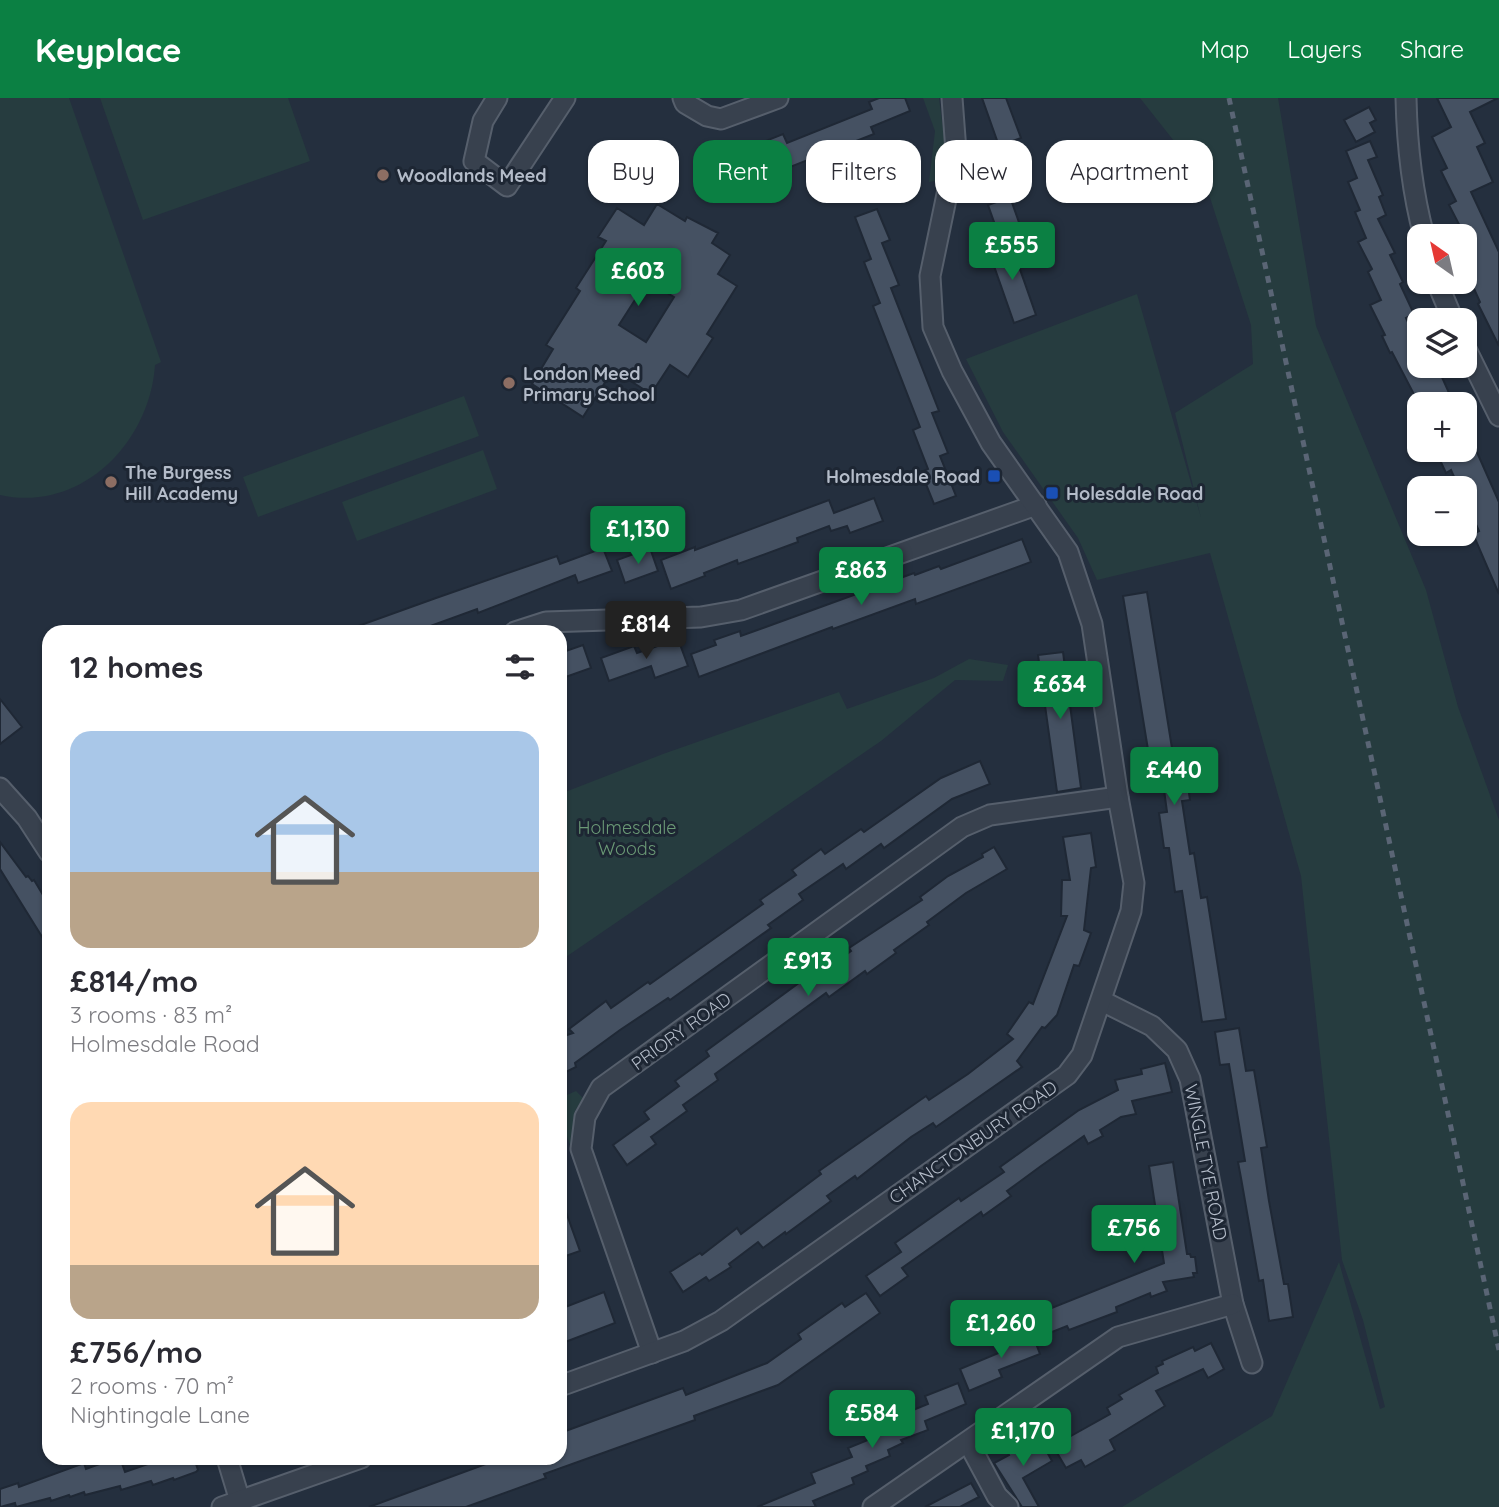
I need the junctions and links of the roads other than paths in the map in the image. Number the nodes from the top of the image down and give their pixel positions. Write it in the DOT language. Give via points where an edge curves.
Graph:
graph roads {
  1 [pos="497,98"];
  2 [pos="565,98"];
  3 [pos="682,98"];
  4 [pos="778,98"];
  5 [pos="952,98"];
  6 [pos="1406,98"];
  7 [pos="1421,224"];
  8 [pos="1477,371"];
  9 [pos="1499,416"];
  10 [pos="1036,505"];
  11 [pos="537,625"];
  12 [pos="0,788"];
  13 [pos="1118,797"];
  14 [pos="42,841"];
  15 [pos="1102,1001"];
  16 [pos="1233,1304"];
  17 [pos="652,1353"];
  18 [pos="1252,1363"];
  19 [pos="567,1383"];
  20 [pos="968,1442"];
  21 [pos="228,1465"];
  22 [pos="340,1465"];
  23 [pos="231,1504"];
  24 [pos="873,1507"];
  25 [pos="1008,1507"];
  1 -- 2 [label="street" via="483,121 474,161 507,186"];
  3 -- 4 [label="street" via="707,116 721,119"];
  5 -- 10 [label="street, CHANCTONBURY ROAD" via="956,151 930,276 933,327 991,443"];
  6 -- 7 [label="street" via="1406,131"];
  8 -- 9 [label="street"];
  10 -- 11 [label="street" via="741,610 701,617"];
  10 -- 13 [label="street, CHANCTONBURY ROAD" via="1068,552 1088,608"];
  12 -- 14 [label="street"];
  13 -- 15 [label="street, CHANCTONBURY ROAD" via="1133,897"];
  13 -- 17 [label="street, PRIORY ROAD" via="990,815 962,827 601,1088 585,1117 581,1149"];
  15 -- 16 [label="street, WINGLE TYE ROAD" via="1153,1026 1177,1050 1190,1079"];
  15 -- 17 [label="street, CHANCTONBURY ROAD" via="1082,1055 1067,1075 721,1321"];
  16 -- 18 [label="street, WINGLE TYE ROAD"];
  16 -- 20 [label="street" via="1118,1337"];
  17 -- 19 [label="street, CHANCTONBURY ROAD"];
  20 -- 24 [label="street"];
  20 -- 25 [label="street" via="997,1496"];
  21 -- 23 [label="street"];
  22 -- 23 [label="street"];
}
